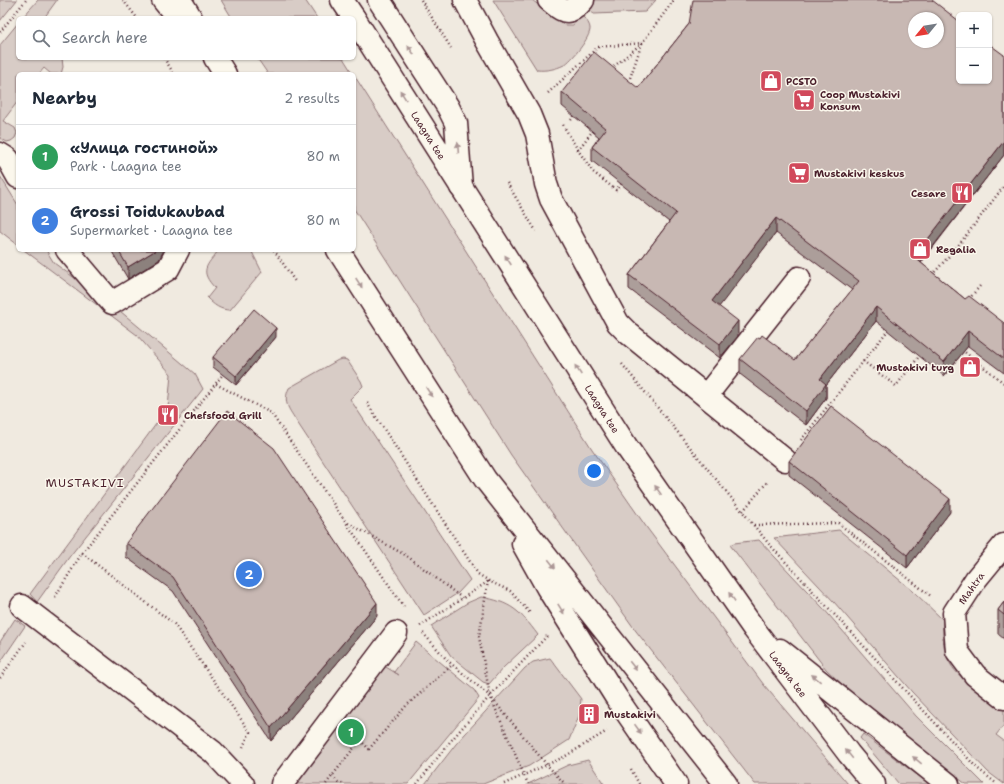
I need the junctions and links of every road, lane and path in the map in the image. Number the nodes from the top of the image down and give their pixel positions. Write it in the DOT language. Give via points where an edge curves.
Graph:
graph roads {
  1 [pos="26,0"];
  2 [pos="123,0"];
  3 [pos="163,0"];
  4 [pos="180,0"];
  5 [pos="342,0"];
  6 [pos="379,0"];
  7 [pos="421,0"];
  8 [pos="465,0"];
  9 [pos="549,0"];
  10 [pos="583,0"];
  11 [pos="674,0"];
  12 [pos="135,16"];
  13 [pos="176,16"];
  14 [pos="190,16"];
  15 [pos="353,16"];
  16 [pos="356,21"];
  17 [pos="0,32"];
  18 [pos="642,43"];
  19 [pos="451,48"];
  20 [pos="165,60"];
  21 [pos="212,60"];
  22 [pos="216,60"];
  23 [pos="173,72"];
  24 [pos="222,72"];
  25 [pos="223,72"];
  26 [pos="606,74"];
  27 [pos="628,85"];
  28 [pos="545,96"];
  29 [pos="580,108"];
  30 [pos="560,119"];
  31 [pos="571,120"];
  32 [pos="596,126"];
  33 [pos="578,150"];
  34 [pos="507,183"];
  35 [pos="622,184"];
  36 [pos="1004,186"];
  37 [pos="461,187"];
  38 [pos="539,236"];
  39 [pos="69,252"];
  40 [pos="177,252"];
  41 [pos="275,252"];
  42 [pos="339,252"];
  43 [pos="930,277"];
  44 [pos="798,278"];
  45 [pos="296,283"];
  46 [pos="980,286"];
  47 [pos="965,303"];
  48 [pos="892,325"];
  49 [pos="957,346"];
  50 [pos="925,350"];
  51 [pos="617,358"];
  52 [pos="864,361"];
  53 [pos="229,368"];
  54 [pos="1004,383"];
  55 [pos="216,384"];
  56 [pos="706,396"];
  57 [pos="367,403"];
  58 [pos="785,460"];
  59 [pos="485,479"];
  60 [pos="743,511"];
  61 [pos="346,521"];
  62 [pos="754,525"];
  63 [pos="1004,544"];
  64 [pos="82,553"];
  65 [pos="489,581"];
  66 [pos="462,598"];
  67 [pos="22,606"];
  68 [pos="405,609"];
  69 [pos="954,613"];
  70 [pos="534,618"];
  71 [pos="41,620"];
  72 [pos="754,629"];
  73 [pos="396,633"];
  74 [pos="553,640"];
  75 [pos="452,664"];
  76 [pos="0,678"];
  77 [pos="490,696"];
  78 [pos="1004,698"];
  79 [pos="611,729"];
  80 [pos="547,765"];
  81 [pos="525,775"];
  82 [pos="332,776"];
  83 [pos="238,778"];
  84 [pos="282,784"];
  85 [pos="326,784"];
  86 [pos="345,784"];
  87 [pos="417,784"];
  88 [pos="504,784"];
  89 [pos="528,784"];
  90 [pos="565,784"];
  91 [pos="676,784"];
  92 [pos="726,784"];
  93 [pos="874,784"];
  94 [pos="948,784"];
  95 [pos="997,784"];
  1 -- 17 [label="path"];
  2 -- 12 [label="path"];
  3 -- 13 [label="main road"];
  4 -- 14 [label="main road"];
  5 -- 15 [label="main road, Laagna tee"];
  37 -- 6 [label="main road, one-way" via="456,122"];
  7 -- 19 [label="path"];
  8 -- 56 [label="main road" via="529,114 537,134 551,199 618,323"];
  9 -- 10 [label="main road" via="562,10 568,11 576,8"];
  11 -- 18 [label="path"];
  37 -- 16 [label="main road, Laagna tee, one-way"];
  18 -- 26 [label="path"];
  18 -- 27 [label="path"];
  18 -- 28 [label="path" via="598,47"];
  20 -- 23 [label="path"];
  21 -- 24 [label="main road"];
  22 -- 25 [label="main road"];
  29 -- 31 [label="path"];
  30 -- 33 [label="path"];
  32 -- 33 [label="path"];
  33 -- 35 [label="path" via="593,172 616,190"];
  34 -- 38 [label="path"];
  36 -- 43 [label="path" via="958,246"];
  72 -- 37 [label="main road, Laagna tee, one-way" via="626,446"];
  39 -- 40 [label="main road" via="112,303 168,269"];
  41 -- 45 [label="path"];
  42 -- 59 [label="main road, one-way"];
  44 -- 56 [label="main road"];
  46 -- 47 [label="path"];
  48 -- 52 [label="path"];
  49 -- 54 [label="path"];
  50 -- 52 [label="path" via="896,386"];
  51 -- 60 [label="path"];
  52 -- 58 [label="path"];
  53 -- 55 [label="path"];
  55 -- 61 [label="path" via="271,413"];
  55 -- 64 [label="path"];
  56 -- 58 [label="main road"];
  57 -- 65 [label="path" via="478,574"];
  58 -- 60 [label="path"];
  59 -- 91 [label="main road, one-way" via="547,587 608,684"];
  59 -- 92 [label="main road, one-way"];
  60 -- 62 [label="path"];
  61 -- 66 [label="path" via="407,556"];
  61 -- 68 [label="path"];
  62 -- 69 [label="path" via="838,523"];
  62 -- 95 [label="path" via="977,768"];
  63 -- 69 [label="main road, Mahtra" via="976,579"];
  64 -- 71 [label="path"];
  64 -- 83 [label="path" via="174,624 250,732"];
  65 -- 66 [label="path"];
  65 -- 70 [label="path" via="510,591"];
  65 -- 77 [label="path" via="479,637"];
  66 -- 75 [label="path" via="418,627"];
  67 -- 71 [label="main road"];
  69 -- 78 [label="main road" via="957,651 975,675"];
  71 -- 76 [label="path"];
  71 -- 83 [label="main road" via="213,752"];
  93 -- 72 [label="main road, Laagna tee, one-way"];
  94 -- 72 [label="main road, one-way"];
  73 -- 84 [label="main road"];
  74 -- 77 [label="path" via="549,634"];
  75 -- 77 [label="path"];
  75 -- 82 [label="path" via="406,706 369,748 360,740"];
  77 -- 80 [label="path"];
  77 -- 81 [label="path"];
  77 -- 87 [label="path" via="449,742"];
  79 -- 80 [label="path"];
  80 -- 81 [label="path"];
  80 -- 90 [label="path"];
  81 -- 88 [label="path"];
  81 -- 89 [label="path"];
  82 -- 85 [label="path"];
  82 -- 86 [label="path"];
}
